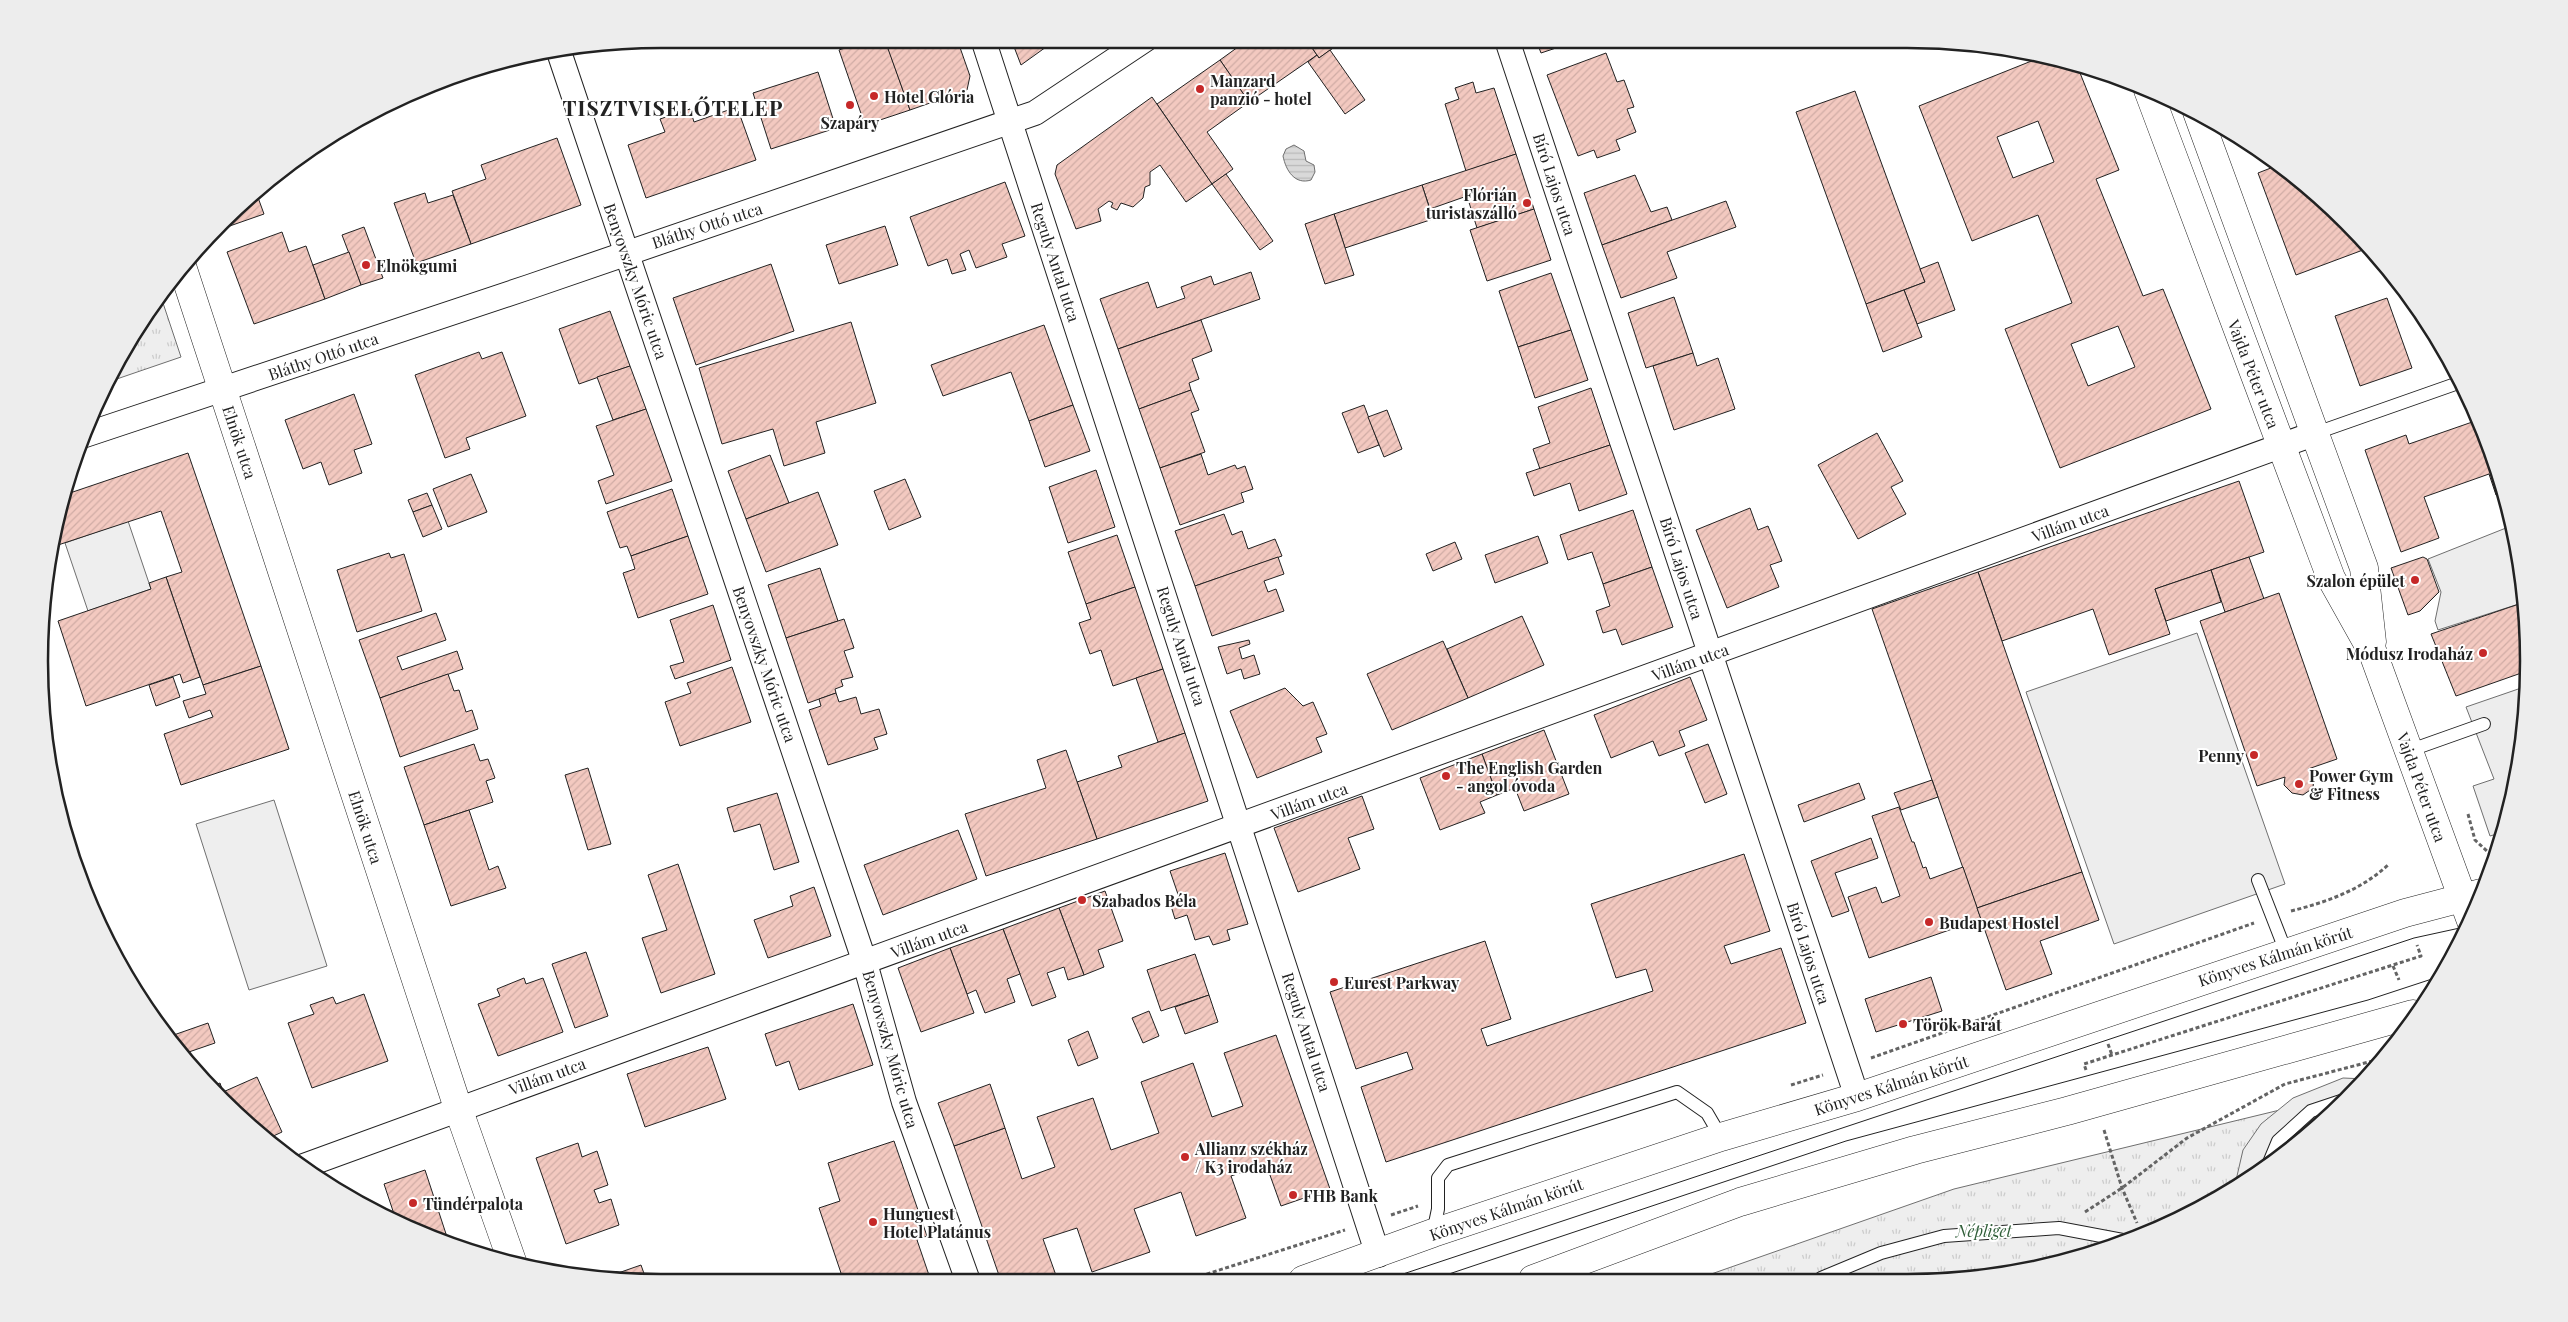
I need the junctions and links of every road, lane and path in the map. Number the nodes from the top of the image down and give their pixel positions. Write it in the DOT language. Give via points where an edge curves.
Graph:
graph roads {
  1 [pos="986,48"];
  2 [pos="1132,48"];
  3 [pos="1510,48"];
  4 [pos="560,56"];
  5 [pos="2151,98"];
  6 [pos="1009,121"];
  7 [pos="2201,123"];
  8 [pos="626,252"];
  9 [pos="185,275"];
  10 [pos="2454,384"];
  11 [pos="223,389"];
  12 [pos="91,433"];
  13 [pos="2316,433"];
  14 [pos="2281,445"];
  15 [pos="2373,653"];
  16 [pos="1711,655"];
  17 [pos="2484,724"];
  18 [pos="2408,751"];
  19 [pos="2468,814"];
  20 [pos="1240,826"];
  21 [pos="2490,853"];
  22 [pos="2388,865"];
  23 [pos="2258,880"];
  24 [pos="2471,904"];
  25 [pos="2272,917"];
  26 [pos="2417,945"];
  27 [pos="2286,952"];
  28 [pos="865,962"];
  29 [pos="2393,966"];
  30 [pos="2399,980"];
  31 [pos="2407,1016"];
  32 [pos="2108,1044"];
  33 [pos="2112,1055"];
  34 [pos="2372,1061"];
  35 [pos="1847,1066"];
  36 [pos="2086,1070"];
  37 [pos="1782,1088"];
  38 [pos="1857,1097"];
  39 [pos="2331,1104"];
  40 [pos="458,1108"];
  41 [pos="2104,1130"];
  42 [pos="1720,1137"];
  43 [pos="2273,1153"];
  44 [pos="309,1163"];
  45 [pos="2122,1188"];
  46 [pos="1438,1200"];
  47 [pos="1369,1222"];
  48 [pos="2059,1228"];
  49 [pos="2139,1228"];
  50 [pos="1434,1233"];
  51 [pos="2115,1238"];
  52 [pos="1378,1255"];
  53 [pos="510,1256"];
  54 [pos="965,1274"];
  55 [pos="1207,1274"];
  56 [pos="1321,1274"];
  57 [pos="1546,1274"];
  58 [pos="1830,1274"];
  1 -- 6 [label="street, Reguly Antal utca"];
  2 -- 6 [label="street, Bláthy Ottó utca" via="1035,113"];
  3 -- 16 [label="street, Bíró Lajos utca"];
  4 -- 8 [label="street, Benyovszky Móric utca"];
  5 -- 14 [label="street, Vajda Péter utca"];
  6 -- 8 [label="street, Bláthy Ottó utca"];
  6 -- 20 [label="street, Reguly Antal utca"];
  7 -- 13 [label="street, Vajda Péter utca"];
  8 -- 11 [label="street, Bláthy Ottó utca"];
  8 -- 28 [label="street, Benyovszky Móric utca"];
  9 -- 11 [label="street, Elnök utca"];
  10 -- 13 [label="lane"];
  11 -- 12 [label="street, Bláthy Ottó utca"];
  11 -- 40 [label="street, Elnök utca"];
  13 -- 14 [label="street, Villám utca"];
  13 -- 15 [label="street, Vajda Péter utca" via="2364,568"];
  14 -- 15 [label="street, Vajda Péter utca" via="2331,578"];
  14 -- 16 [label="street, Villám utca"];
  15 -- 18 [label="street, Vajda Péter utca"];
  16 -- 20 [label="street, Villám utca"];
  16 -- 35 [label="street, Bíró Lajos utca"];
  17 -- 18 [label="lane"];
  18 -- 24 [label="street, Vajda Péter utca"];
  19 -- 21 [label="path" via="2475,840"];
  20 -- 28 [label="street, Villám utca"];
  20 -- 47 [label="street, Reguly Antal utca"];
  22 -- 25 [label="path" via="2374,878 2329,901"];
  23 -- 25 [label="lane"];
  24 -- 27 [label="street, Könyves Kálmán körút" via="2405,913"];
  25 -- 27 [label="lane"];
  25 -- 35 [label="path"];
  26 -- 29 [label="path" via="2421,956"];
  27 -- 38 [label="street, Könyves Kálmán körút"];
  28 -- 40 [label="street, Villám utca"];
  28 -- 54 [label="street, Benyovszky Móric utca" via="904,1102"];
  29 -- 30 [label="path"];
  29 -- 33 [label="path"];
  31 -- 57 [label="street" via="1776,1191"];
  32 -- 33 [label="path"];
  33 -- 36 [label="path" via="2084,1064"];
  34 -- 45 [label="path" via="2285,1084 2187,1138"];
  35 -- 37 [label="path"];
  35 -- 38 [label="street, Bíró Lajos utca"];
  38 -- 42 [label="street, Könyves Kálmán körút"];
  39 -- 43 [label="lane" via="2311,1111 2278,1141"];
  40 -- 44 [label="street, Villám utca"];
  40 -- 53 [label="street, Elnök utca"];
  41 -- 45 [label="path"];
  42 -- 46 [label="lane" via="1707,1112 1677,1092 1448,1165 1438,1178"];
  42 -- 50 [label="street, Könyves Kálmán körút"];
  45 -- 48 [label="path"];
  45 -- 49 [label="path"];
  46 -- 47 [label="path"];
  46 -- 50 [label="lane"];
  47 -- 52 [label="street, Reguly Antal utca"];
  47 -- 55 [label="path"];
  48 -- 51 [label="lane"];
  48 -- 58 [label="lane" via="1944,1236 1880,1253"];
  50 -- 52 [label="street, Könyves Kálmán körút"];
  52 -- 56 [label="street, Könyves Kálmán körút"];
}
